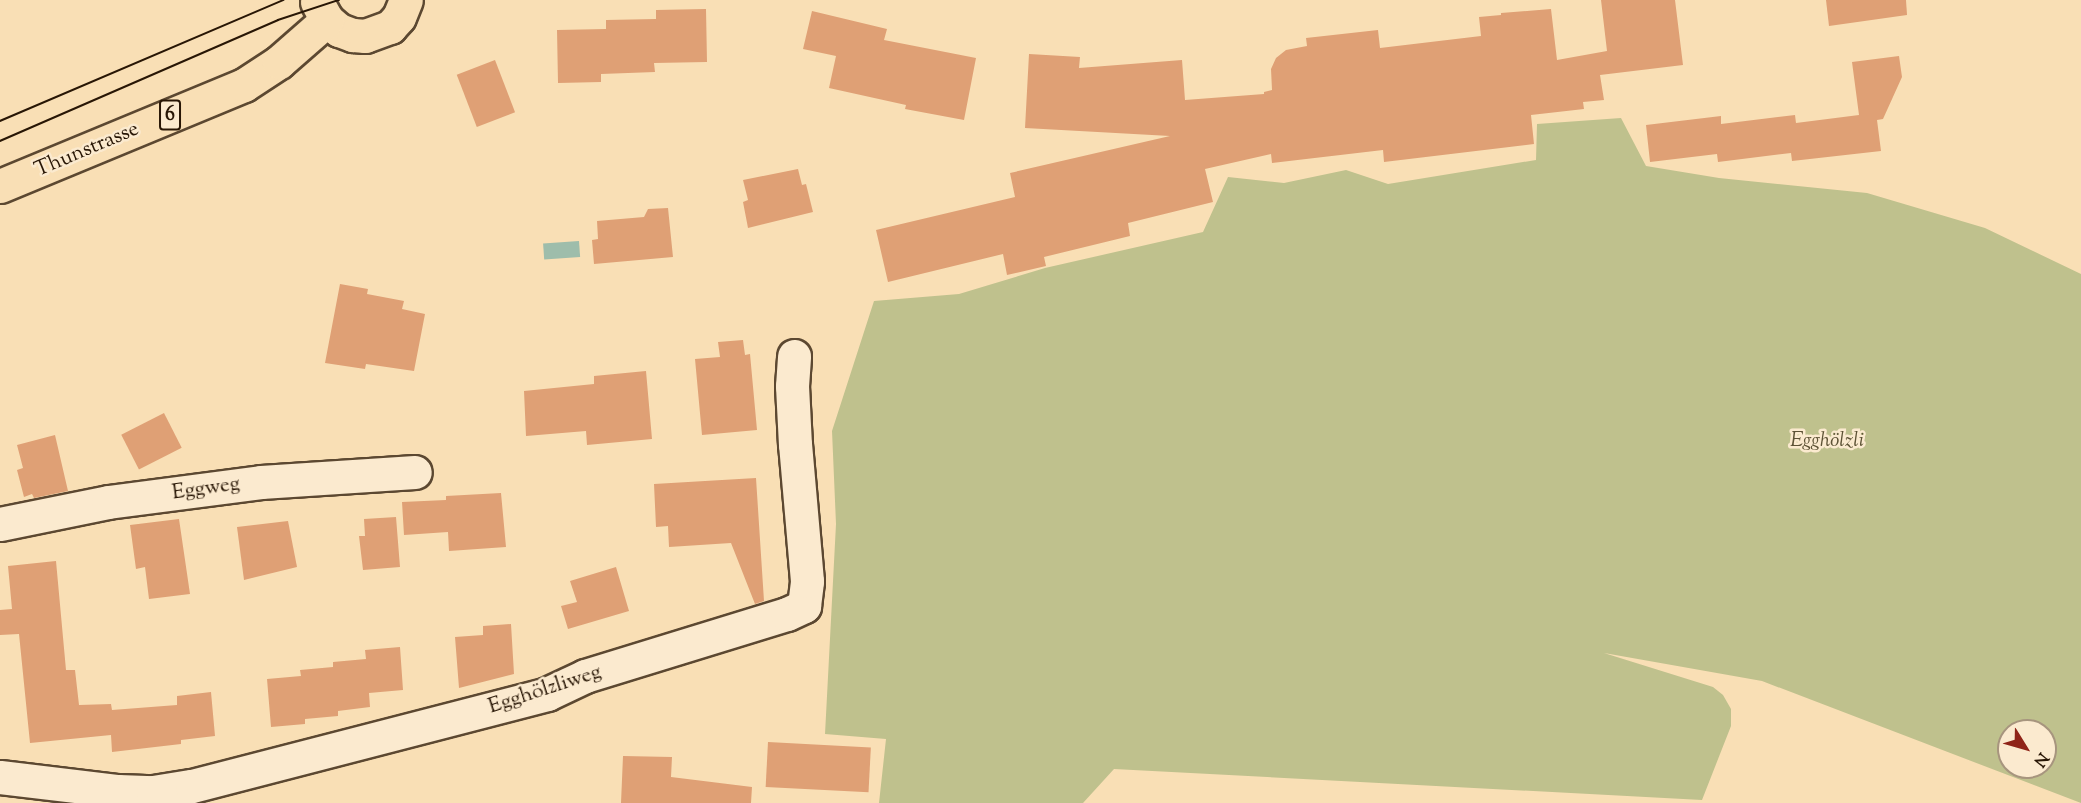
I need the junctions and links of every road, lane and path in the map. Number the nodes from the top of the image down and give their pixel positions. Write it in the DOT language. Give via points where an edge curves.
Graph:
graph roads {
  1 [pos="406,0"];
  2 [pos="322,10"];
  3 [pos="0,186"];
  4 [pos="794,356"];
  5 [pos="415,472"];
  6 [pos="0,524"];
  7 [pos="0,777"];
  1 -- 2 [label="main road" via="399,17 378,33 352,35 339,30"];
  2 -- 3 [label="main road, Thunstrasse / 6" via="279,62 244,84"];
  4 -- 7 [label="street, Egghölzliweg" via="795,445 807,581 804,606 585,676 547,694 192,786 153,792 118,791"];
  5 -- 6 [label="street, Eggweg" via="261,482 108,502"];
}
